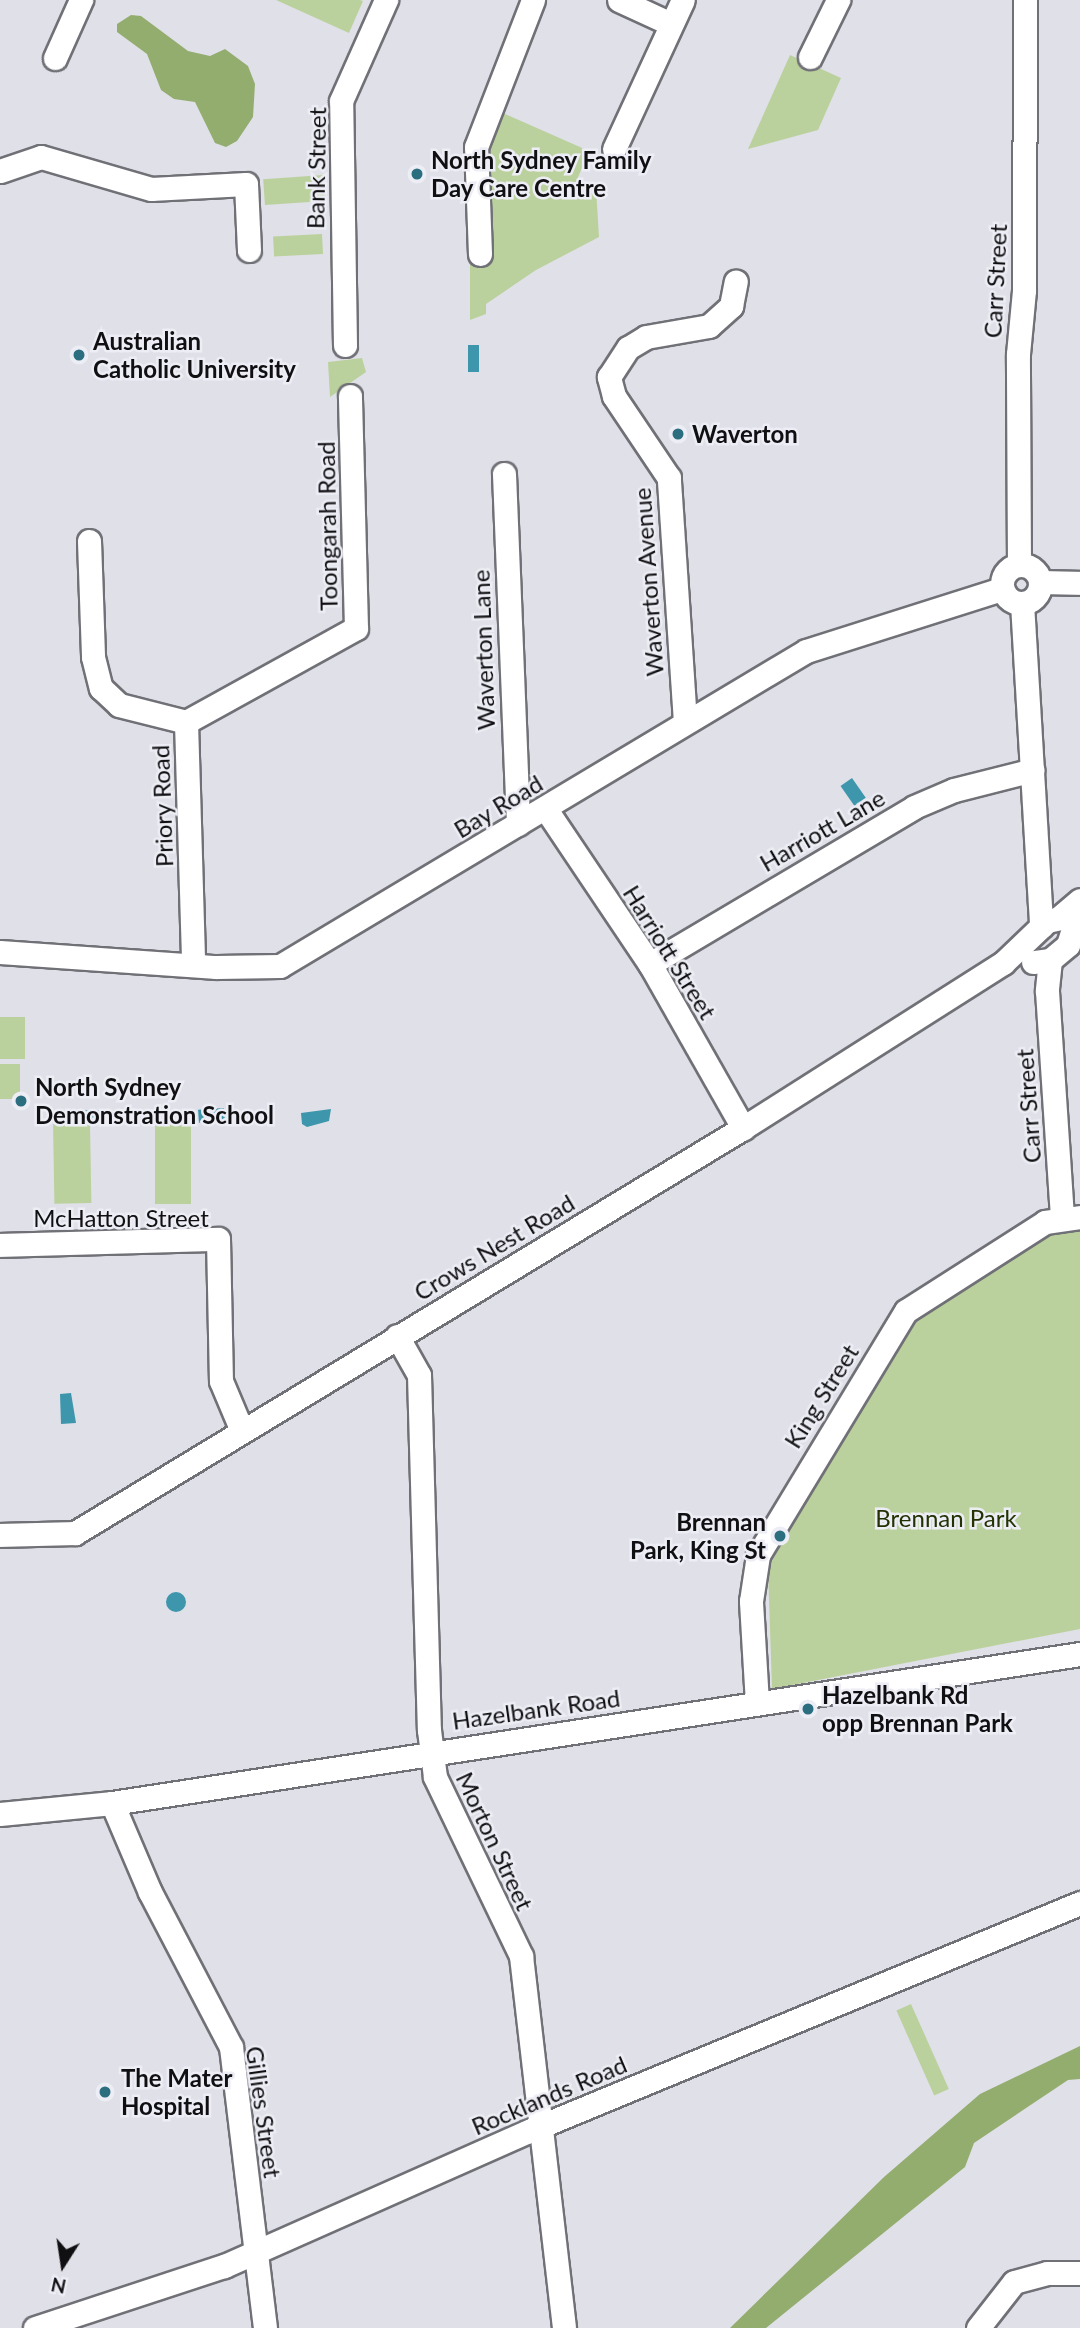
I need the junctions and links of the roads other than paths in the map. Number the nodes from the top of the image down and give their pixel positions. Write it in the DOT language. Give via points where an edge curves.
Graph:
graph roads {
  1 [pos="81,0"];
  2 [pos="386,0"];
  3 [pos="533,0"];
  4 [pos="618,0"];
  5 [pos="683,0"];
  6 [pos="838,0"];
  7 [pos="1025,0"];
  8 [pos="671,24"];
  9 [pos="810,57"];
  10 [pos="55,58"];
  11 [pos="614,149"];
  12 [pos="0,171"];
  13 [pos="249,250"];
  14 [pos="481,254"];
  15 [pos="736,281"];
  16 [pos="345,345"];
  17 [pos="350,396"];
  18 [pos="504,474"];
  19 [pos="89,541"];
  20 [pos="1019,565"];
  21 [pos="1041,582"];
  22 [pos="1080,583"];
  23 [pos="1002,589"];
  24 [pos="1022,603"];
  25 [pos="186,722"];
  26 [pos="685,722"];
  27 [pos="1033,770"];
  28 [pos="545,808"];
  29 [pos="518,824"];
  30 [pos="1080,900"];
  31 [pos="1058,934"];
  32 [pos="0,952"];
  33 [pos="193,962"];
  34 [pos="650,964"];
  35 [pos="743,1128"];
  36 [pos="1071,1217"];
  37 [pos="0,1245"];
  38 [pos="397,1336"];
  39 [pos="242,1431"];
  40 [pos="0,1535"];
  41 [pos="1080,1654"];
  42 [pos="757,1703"];
  43 [pos="432,1751"];
  44 [pos="112,1803"];
  45 [pos="0,1814"];
  46 [pos="1080,1903"];
  47 [pos="541,2126"];
  48 [pos="256,2251"];
  49 [pos="1080,2273"];
  50 [pos="36,2328"];
  51 [pos="265,2328"];
  52 [pos="564,2328"];
  53 [pos="978,2328"];
  1 -- 10 [label="street"];
  2 -- 16 [label="street, Bank Street" via="341,101"];
  3 -- 14 [label="street" via="476,147"];
  4 -- 8 [label="street"];
  5 -- 8 [label="street"];
  6 -- 9 [label="street"];
  7 -- 20 [label="street, Carr Street"];
  8 -- 11 [label="street"];
  12 -- 13 [label="street" via="41,157 151,189 246,184"];
  15 -- 26 [label="street, Waverton Avenue" via="731,306 709,326 646,337 628,348 609,377 614,396 669,478"];
  17 -- 25 [label="street, Toongarah Road" via="356,628"];
  18 -- 29 [label="street, Waverton Lane"];
  19 -- 25 [label="street, Priory Road" via="93,657 101,688 119,705"];
  20 -- 21 [label="street" via="1031,567"];
  20 -- 23 [label="street" via="1003,576"];
  21 -- 22 [label="street"];
  21 -- 24 [label="street" via="1034,599"];
  23 -- 24 [label="street" via="1009,600"];
  23 -- 26 [label="street, Bay Road" via="806,652"];
  24 -- 27 [label="street"];
  25 -- 33 [label="street, Priory Road"];
  26 -- 28 [label="street, Bay Road"];
  27 -- 31 [label="street" via="1038,886"];
  27 -- 34 [label="street, Harriott Lane" via="954,790 902,813"];
  28 -- 29 [label="street, Bay Road"];
  28 -- 34 [label="street, Harriott Street"];
  29 -- 33 [label="street, Bay Road" via="280,966 216,967"];
  30 -- 31 [label="street, Crows Nest Road"];
  31 -- 35 [label="street, Crows Nest Road" via="1003,963"];
  31 -- 36 [label="street, Carr Street" via="1047,991"];
  32 -- 33 [label="street, Bay Road"];
  34 -- 35 [label="street, Harriott Street"];
  35 -- 38 [label="street, Crows Nest Road"];
  36 -- 42 [label="street, King Street" via="1045,1222 914,1304 856,1390 758,1555 751,1601"];
  37 -- 39 [label="street, McHatton Street" via="218,1239 221,1381"];
  38 -- 39 [label="street, Crows Nest Road"];
  38 -- 43 [label="street, Morton Street" via="419,1375"];
  39 -- 40 [label="street, Crows Nest Road" via="75,1533"];
  41 -- 42 [label="street, Hazelbank Road"];
  42 -- 43 [label="street, Hazelbank Road"];
  43 -- 44 [label="street, Hazelbank Road"];
  43 -- 47 [label="street, Morton Street" via="437,1788 521,1956"];
  44 -- 45 [label="street, Hazelbank Road"];
  44 -- 48 [label="street, Gillies Street" via="150,1892 231,2047"];
  46 -- 47 [label="street, Rocklands Road"];
  47 -- 48 [label="street, Rocklands Road"];
  47 -- 52 [label="street, Morton Street"];
  48 -- 50 [label="street, Rocklands Road" via="224,2266"];
  48 -- 51 [label="street, Gillies Street"];
  49 -- 53 [label="street" via="1047,2273 1014,2281"];
}
